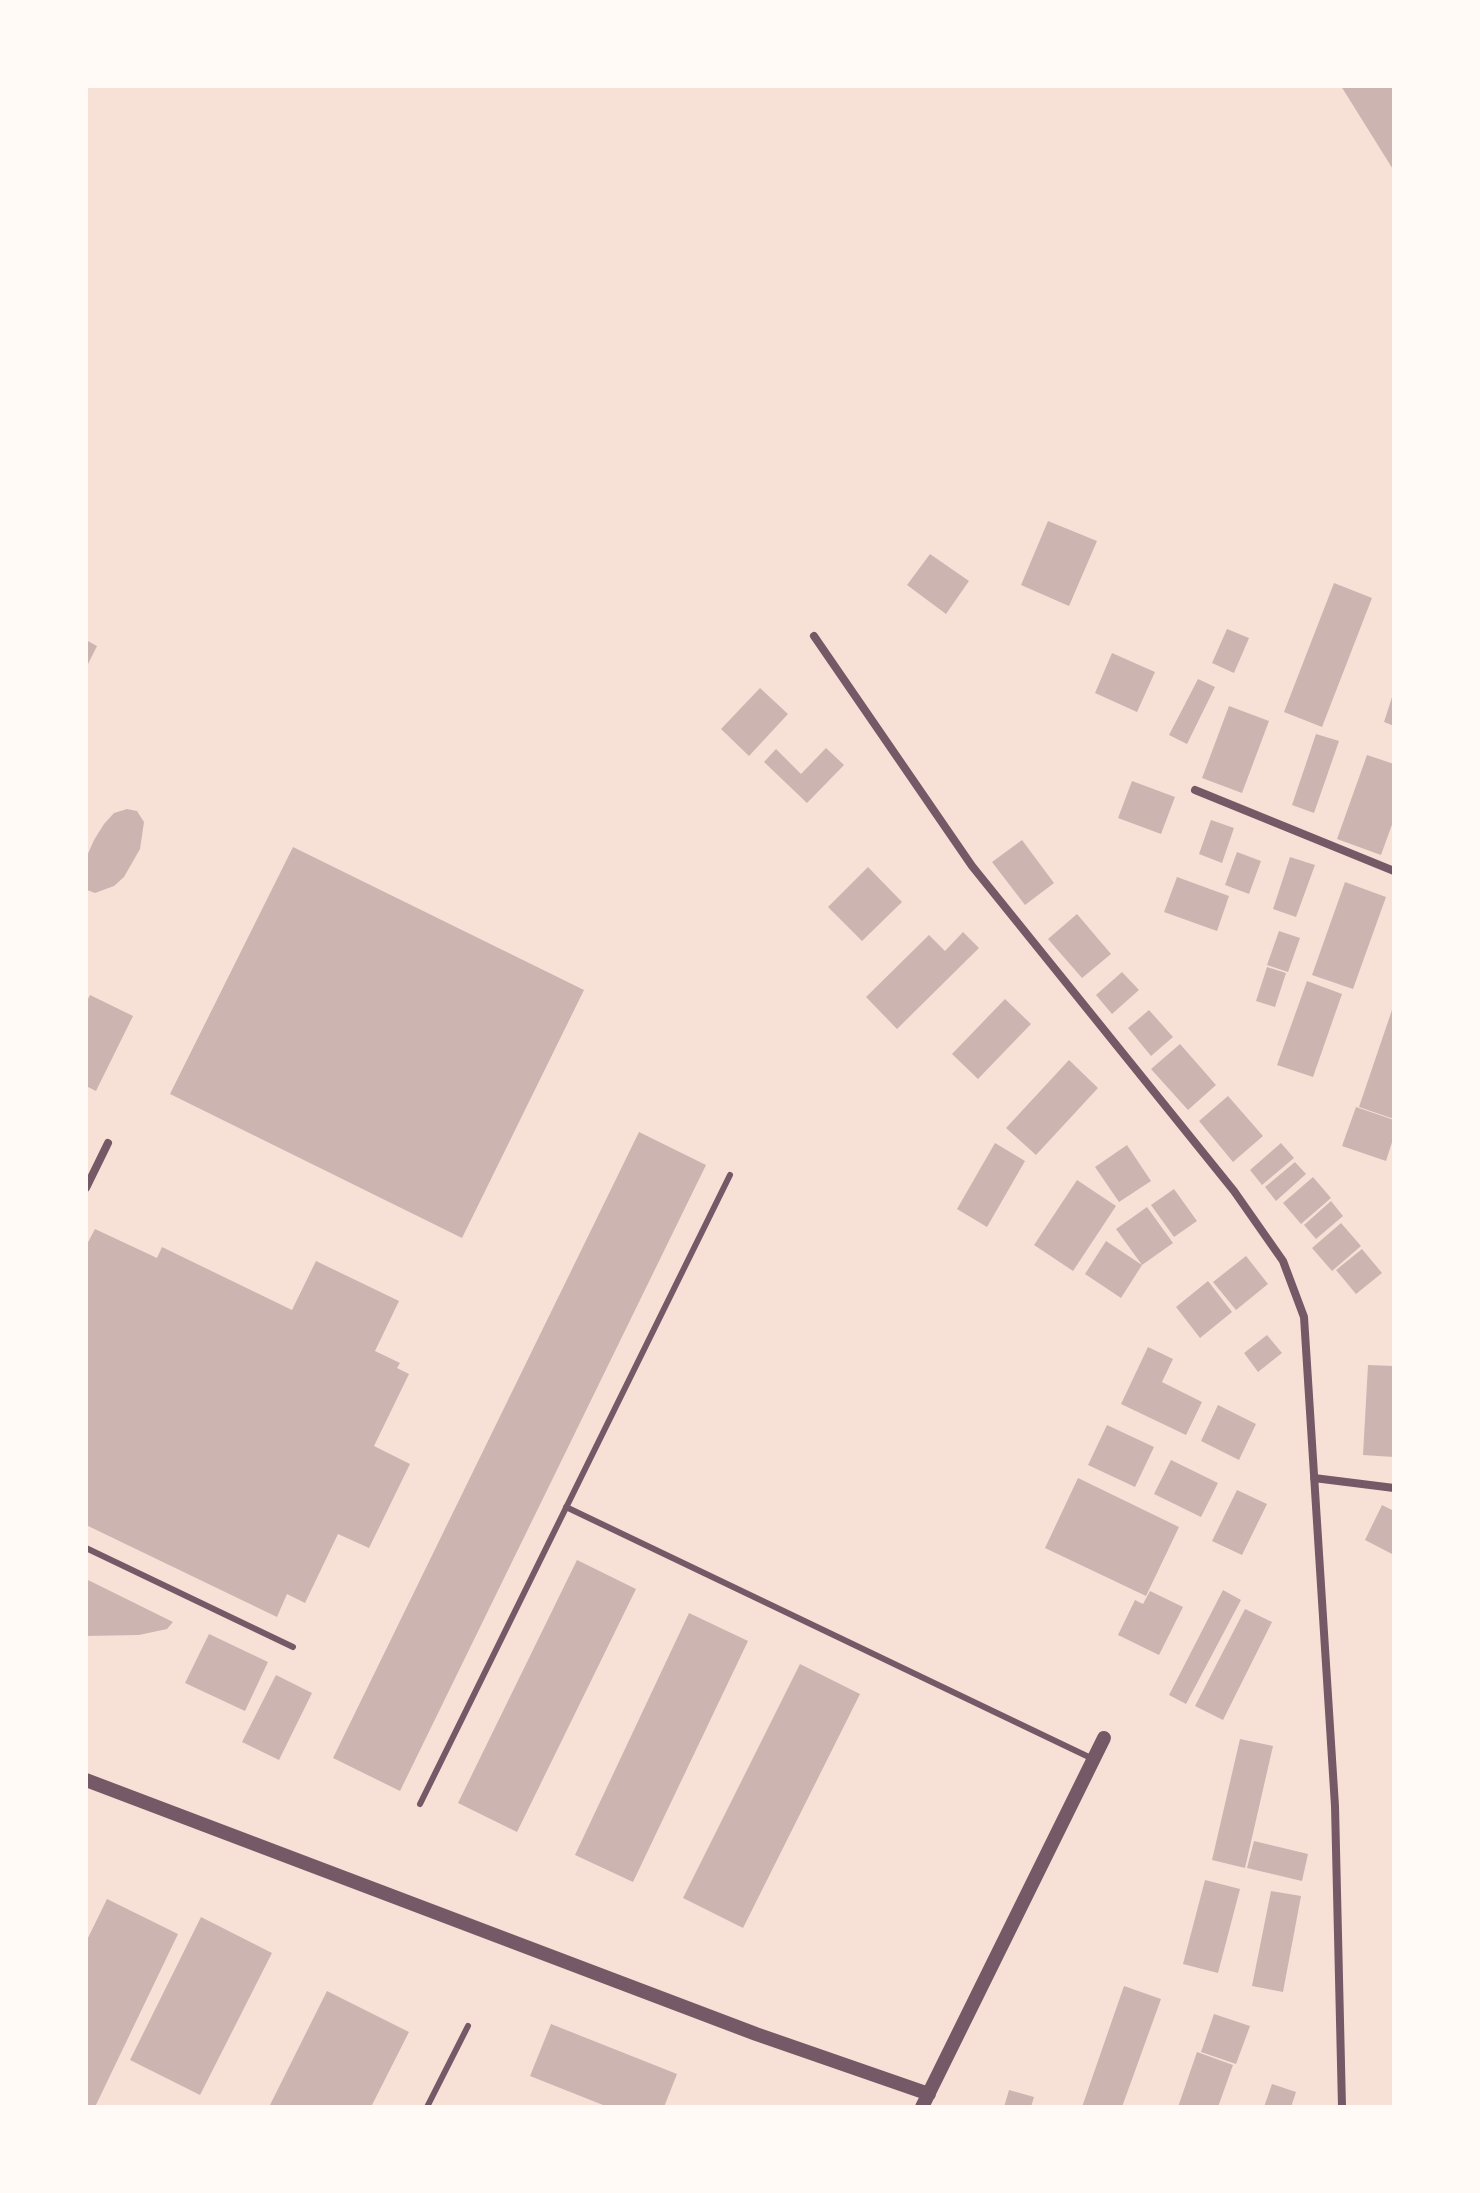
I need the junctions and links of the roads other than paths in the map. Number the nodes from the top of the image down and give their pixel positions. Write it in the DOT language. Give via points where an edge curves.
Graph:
graph roads {
  1 [pos="814,636"];
  2 [pos="1195,790"];
  3 [pos="1394,871"];
  4 [pos="108,1143"];
  5 [pos="730,1175"];
  6 [pos="86,1188"];
  7 [pos="1314,1478"];
  8 [pos="1394,1488"];
  9 [pos="566,1507"];
  10 [pos="86,1548"];
  11 [pos="293,1647"];
  12 [pos="1104,1738"];
  13 [pos="1094,1759"];
  14 [pos="86,1780"];
  15 [pos="420,1804"];
  16 [pos="468,2026"];
  17 [pos="926,2100"];
  18 [pos="427,2107"];
  19 [pos="1342,2107"];
  1 -- 7 [label="street" via="972,866 1234,1191 1283,1261 1304,1317"];
  2 -- 3 [label="street"];
  4 -- 6 [label="street"];
  5 -- 9 [label="lane"];
  7 -- 8 [label="street"];
  7 -- 19 [label="street" via="1335,1806"];
  9 -- 13 [label="lane"];
  9 -- 15 [label="lane"];
  10 -- 11 [label="lane"];
  12 -- 13 [label="street"];
  13 -- 17 [label="street"];
  14 -- 17 [label="street"];
  16 -- 18 [label="lane"];
}
